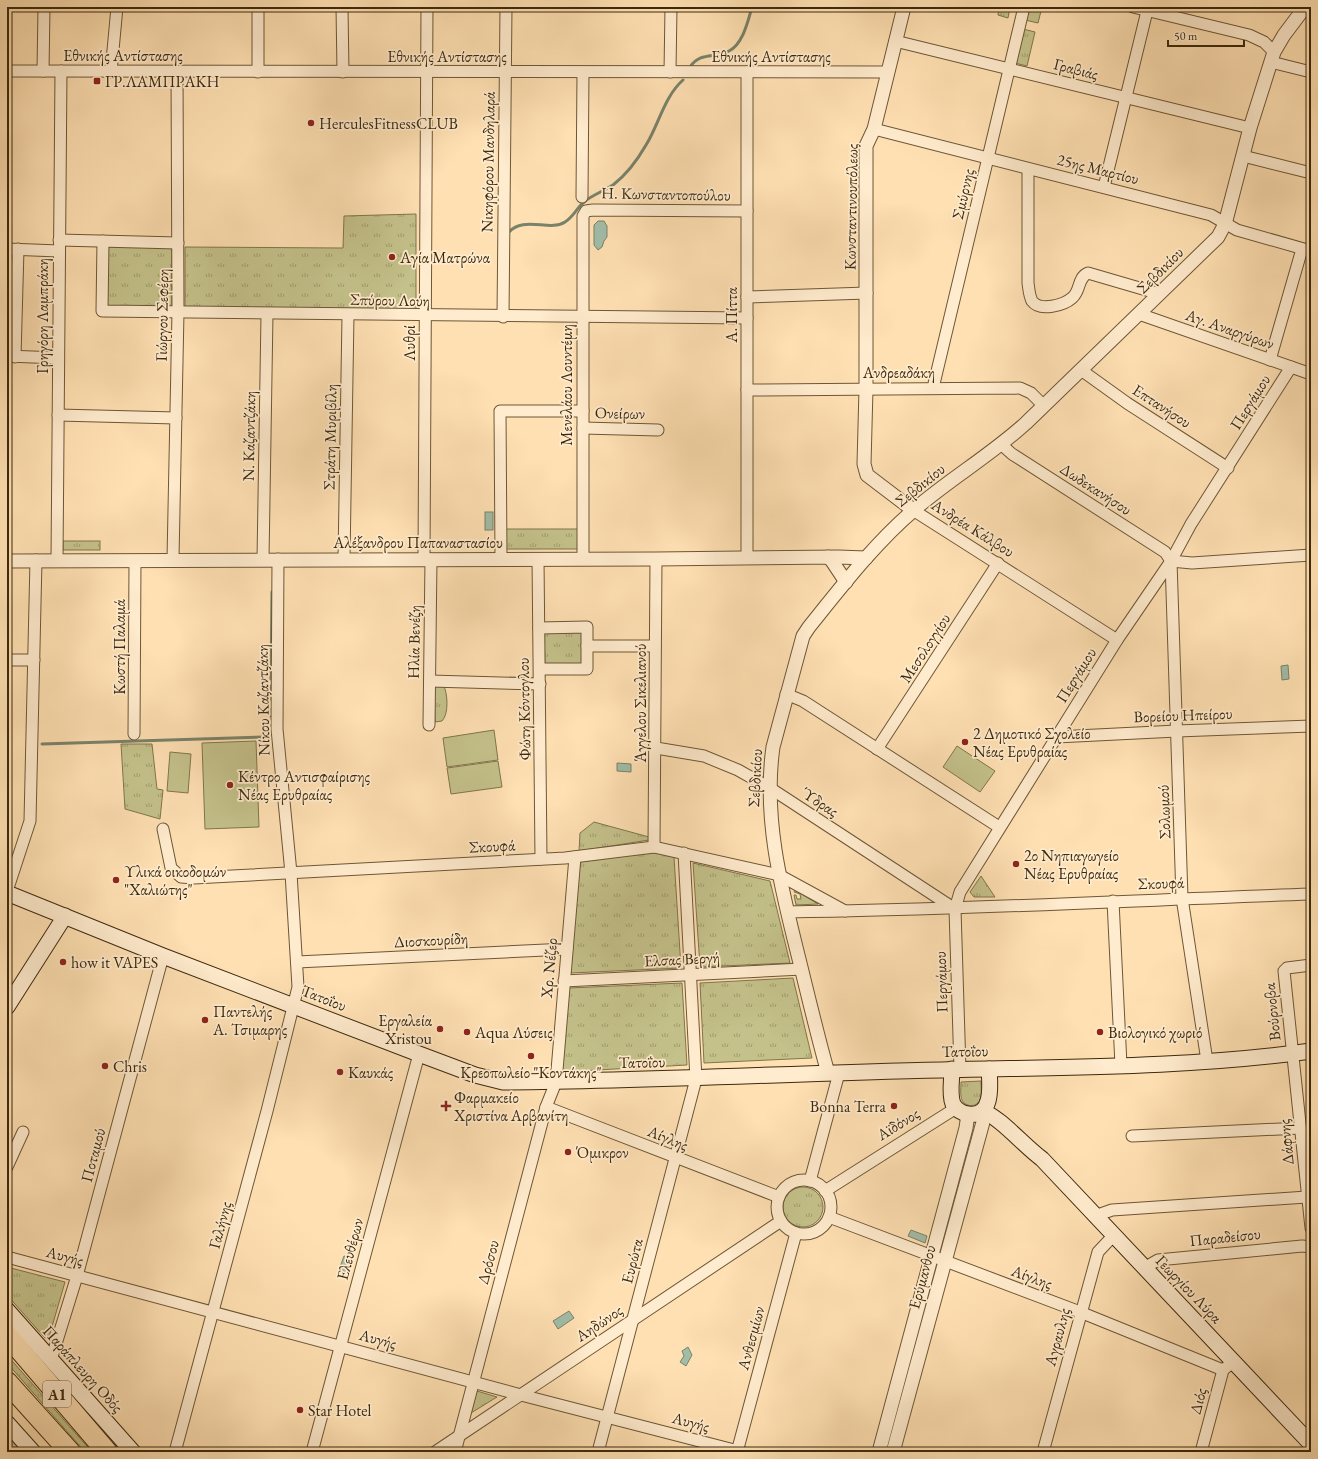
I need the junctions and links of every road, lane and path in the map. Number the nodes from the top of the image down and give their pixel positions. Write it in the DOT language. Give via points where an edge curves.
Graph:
graph roads {
  1 [pos="44,7"];
  2 [pos="117,7"];
  3 [pos="258,7"];
  4 [pos="342,7"];
  5 [pos="427,7"];
  6 [pos="506,7"];
  7 [pos="671,7"];
  8 [pos="904,7"];
  9 [pos="1024,7"];
  10 [pos="1133,7"];
  11 [pos="1305,7"];
  12 [pos="1148,9"];
  13 [pos="895,40"];
  14 [pos="1273,57"];
  15 [pos="1009,69"];
  16 [pos="7,71"];
  17 [pos="43,71"];
  18 [pos="61,71"];
  19 [pos="177,71"];
  20 [pos="111,72"];
  21 [pos="258,72"];
  22 [pos="343,72"];
  23 [pos="426,72"];
  24 [pos="505,72"];
  25 [pos="583,72"];
  26 [pos="670,72"];
  27 [pos="747,72"];
  28 [pos="887,72"];
  29 [pos="1311,72"];
  30 [pos="1126,98"];
  31 [pos="1250,128"];
  32 [pos="874,129"];
  33 [pos="1243,156"];
  34 [pos="988,159"];
  35 [pos="1028,169"];
  36 [pos="1311,172"];
  37 [pos="1104,187"];
  38 [pos="582,197"];
  39 [pos="586,211"];
  40 [pos="747,211"];
  41 [pos="1225,224"];
  42 [pos="102,241"];
  43 [pos="178,243"];
  44 [pos="59,245"];
  45 [pos="12,249"];
  46 [pos="1306,250"];
  47 [pos="866,294"];
  48 [pos="1160,294"];
  49 [pos="747,297"];
  50 [pos="178,312"];
  51 [pos="267,314"];
  52 [pos="1139,314"];
  53 [pos="348,315"];
  54 [pos="425,316"];
  55 [pos="503,317"];
  56 [pos="582,317"];
  57 [pos="747,318"];
  58 [pos="11,357"];
  59 [pos="58,358"];
  60 [pos="1270,360"];
  61 [pos="1291,367"];
  62 [pos="1081,370"];
  63 [pos="1311,374"];
  64 [pos="933,388"];
  65 [pos="866,389"];
  66 [pos="747,390"];
  67 [pos="1044,406"];
  68 [pos="583,411"];
  69 [pos="58,415"];
  70 [pos="176,418"];
  71 [pos="582,428"];
  72 [pos="658,430"];
  73 [pos="1002,445"];
  74 [pos="1228,468"];
  75 [pos="913,510"];
  76 [pos="1311,555"];
  77 [pos="828,557"];
  78 [pos="747,558"];
  79 [pos="866,558"];
  80 [pos="173,559"];
  81 [pos="263,559"];
  82 [pos="278,559"];
  83 [pos="344,559"];
  84 [pos="428,559"];
  85 [pos="501,559"];
  86 [pos="538,559"];
  87 [pos="583,559"];
  88 [pos="656,559"];
  89 [pos="36,560"];
  90 [pos="57,560"];
  91 [pos="135,560"];
  92 [pos="7,561"];
  93 [pos="1171,561"];
  94 [pos="998,563"];
  95 [pos="846,582"];
  96 [pos="539,628"];
  97 [pos="1117,640"];
  98 [pos="587,646"];
  99 [pos="655,646"];
  100 [pos="7,660"];
  101 [pos="34,660"];
  102 [pos="540,669"];
  103 [pos="430,681"];
  104 [pos="540,684"];
  105 [pos="786,694"];
  106 [pos="429,725"];
  107 [pos="1311,726"];
  108 [pos="1177,731"];
  109 [pos="134,734"];
  110 [pos="1056,737"];
  111 [pos="656,748"];
  112 [pos="877,749"];
  113 [pos="770,788"];
  114 [pos="999,827"];
  115 [pos="163,830"];
  116 [pos="654,847"];
  117 [pos="684,853"];
  118 [pos="575,857"];
  119 [pos="541,859"];
  120 [pos="291,873"];
  121 [pos="779,875"];
  122 [pos="7,892"];
  123 [pos="1311,894"];
  124 [pos="1182,898"];
  125 [pos="1113,901"];
  126 [pos="955,909"];
  127 [pos="845,911"];
  128 [pos="787,912"];
  129 [pos="65,916"];
  130 [pos="567,949"];
  131 [pos="163,956"];
  132 [pos="297,962"];
  133 [pos="1311,965"];
  134 [pos="802,969"];
  135 [pos="691,975"];
  136 [pos="564,981"];
  137 [pos="7,1006"];
  138 [pos="294,1006"];
  139 [pos="1311,1051"];
  140 [pos="419,1054"];
  141 [pos="1293,1054"];
  142 [pos="1206,1061"];
  143 [pos="1121,1065"];
  144 [pos="989,1068"];
  145 [pos="956,1069"];
  146 [pos="833,1073"];
  147 [pos="696,1079"];
  148 [pos="556,1082"];
  149 [pos="990,1096"];
  150 [pos="546,1107"];
  151 [pos="968,1111"];
  152 [pos="1300,1128"];
  153 [pos="22,1132"];
  154 [pos="1132,1136"];
  155 [pos="675,1158"];
  156 [pos="1042,1159"];
  157 [pos="7,1167"];
  158 [pos="810,1181"];
  159 [pos="825,1191"];
  160 [pos="779,1197"];
  161 [pos="1307,1197"];
  162 [pos="1096,1216"];
  163 [pos="829,1217"];
  164 [pos="781,1221"];
  165 [pos="1311,1228"];
  166 [pos="796,1233"];
  167 [pos="1113,1236"];
  168 [pos="1311,1247"];
  169 [pos="7,1257"];
  170 [pos="931,1257"];
  171 [pos="945,1262"];
  172 [pos="1144,1268"];
  173 [pos="77,1276"];
  174 [pos="7,1310"];
  175 [pos="212,1312"];
  176 [pos="1080,1312"];
  177 [pos="634,1319"];
  178 [pos="7,1335"];
  179 [pos="340,1346"];
  180 [pos="51,1360"];
  181 [pos="1228,1366"];
  182 [pos="472,1381"];
  183 [pos="7,1382"];
  184 [pos="521,1395"];
  185 [pos="608,1417"];
  186 [pos="7,1423"];
  187 [pos="459,1436"];
  188 [pos="1311,1444"];
  189 [pos="33,1452"];
  190 [pos="70,1452"];
  191 [pos="107,1452"];
  192 [pos="133,1452"];
  193 [pos="175,1452"];
  194 [pos="312,1452"];
  195 [pos="435,1452"];
  196 [pos="455,1452"];
  197 [pos="598,1452"];
  198 [pos="738,1452"];
  199 [pos="879,1452"];
  200 [pos="893,1452"];
  201 [pos="1043,1452"];
  202 [pos="1201,1452"];
  1 -- 17 [label="street"];
  2 -- 20 [label="street"];
  3 -- 21 [label="street"];
  4 -- 22 [label="street"];
  5 -- 23 [label="street, Λυθρί"];
  6 -- 24 [label="street, Νικηφόρου Μανδηλαρά"];
  7 -- 26 [label="street"];
  8 -- 13 [label="street, Κωνσταντινουπόλεως"];
  9 -- 15 [label="street, Σμύρνης"];
  10 -- 12 [label="street"];
  11 -- 14 [label="street, Σεβδικίου" via="1284,35"];
  12 -- 14 [label="street" via="1249,35 1264,42"];
  12 -- 30 [label="street"];
  13 -- 15 [label="street, Γραβιάς"];
  13 -- 28 [label="street, Κωνσταντινουπόλεως"];
  14 -- 29 [label="street"];
  14 -- 31 [label="street, Σεβδικίου"];
  15 -- 30 [label="street, Γραβιάς"];
  15 -- 34 [label="street, Σμύρνης"];
  16 -- 17 [label="street, Εθνικής Αντίστασης"];
  17 -- 18 [label="street, Εθνικής Αντίστασης"];
  18 -- 20 [label="street, Εθνικής Αντίστασης"];
  18 -- 44 [label="street, Γρηγόρη Λαμπράκη"];
  19 -- 20 [label="street, Εθνικής Αντίστασης"];
  19 -- 21 [label="street, Εθνικής Αντίστασης"];
  19 -- 43 [label="street, Γιώργου Σεφέρη"];
  21 -- 22 [label="street, Εθνικής Αντίστασης"];
  22 -- 23 [label="street, Εθνικής Αντίστασης"];
  23 -- 24 [label="street, Εθνικής Αντίστασης"];
  23 -- 54 [label="street, Λυθρί"];
  24 -- 25 [label="street, Εθνικής Αντίστασης"];
  24 -- 55 [label="street, Νικηφόρου Μανδηλαρά"];
  25 -- 26 [label="street, Εθνικής Αντίστασης"];
  25 -- 38 [label="street"];
  26 -- 27 [label="street, Εθνικής Αντίστασης"];
  27 -- 28 [label="street, Εθνικής Αντίστασης"];
  27 -- 40 [label="street, Α. Πίττα"];
  28 -- 32 [label="street, Κωνσταντινουπόλεως"];
  30 -- 31 [label="street, Γραβιάς"];
  30 -- 37 [label="street"];
  31 -- 33 [label="street, Σεβδικίου"];
  32 -- 34 [label="street, 25ης Μαρτίου"];
  32 -- 47 [label="street, Κωνσταντινουπόλεως" via="866,146"];
  33 -- 36 [label="street"];
  33 -- 41 [label="street, Σεβδικίου"];
  34 -- 35 [label="street, 25ης Μαρτίου"];
  34 -- 64 [label="street, Σμύρνης"];
  35 -- 37 [label="street, 25ης Μαρτίου"];
  35 -- 48 [label="street" via="1028,283 1033,302 1038,306 1058,306 1067,302 1074,297 1081,278 1088,273"];
  37 -- 41 [label="street, 25ης Μαρτίου" via="1211,215"];
  39 -- 40 [label="street, Η. Κωνσταντοπούλου"];
  39 -- 56 [label="street, Μενελάου Λουντέμη" via="582,222"];
  40 -- 49 [label="street, Α. Πίττα"];
  41 -- 46 [label="street, 25ης Μαρτίου" via="1237,230"];
  41 -- 48 [label="street, Σεβδικίου" via="1218,237"];
  42 -- 43 [label="street"];
  42 -- 44 [label="street"];
  42 -- 50 [label="street, Σπύρου Λούη" via="102,311"];
  43 -- 50 [label="street, Γιώργου Σεφέρη"];
  44 -- 45 [label="street"];
  44 -- 59 [label="street, Γρηγόρη Λαμπράκη"];
  45 -- 58 [label="street"];
  46 -- 60 [label="street"];
  47 -- 49 [label="street"];
  47 -- 65 [label="street, Κωνσταντινουπόλεως"];
  48 -- 52 [label="street, Σεβδικίου"];
  49 -- 57 [label="street, Α. Πίττα"];
  50 -- 51 [label="street, Σπύρου Λούη"];
  50 -- 70 [label="street, Γιώργου Σεφέρη"];
  51 -- 53 [label="street, Σπύρου Λούη"];
  51 -- 81 [label="street, Ν. Καζαντζάκη"];
  52 -- 60 [label="street, Αγ. Αναργύρων"];
  52 -- 62 [label="street, Σεβδικίου"];
  53 -- 54 [label="street, Σπύρου Λούη"];
  53 -- 83 [label="street, Στράτη Μυριβίλη"];
  54 -- 55 [label="street, Σπύρου Λούη"];
  54 -- 84 [label="street, Λυθρί"];
  55 -- 56 [label="street, Σπύρου Λούη"];
  56 -- 57 [label="street, Σπύρου Λούη"];
  56 -- 68 [label="street, Μενελάου Λουντέμη"];
  57 -- 66 [label="street, Α. Πίττα"];
  58 -- 59 [label="street"];
  59 -- 69 [label="street, Γρηγόρη Λαμπράκη"];
  60 -- 61 [label="street, Αγ. Αναργύρων"];
  61 -- 63 [label="street, Αγ. Αναργύρων"];
  61 -- 74 [label="street, Περγάμου"];
  62 -- 67 [label="street, Σεβδικίου"];
  62 -- 74 [label="street, Επτανήσου"];
  64 -- 65 [label="street, Ανδρεαδάκη"];
  64 -- 67 [label="street, Ανδρεαδάκη" via="1020,388 1031,393"];
  65 -- 66 [label="street, Ανδρεαδάκη"];
  65 -- 75 [label="street, Ανδρέα Κάλβου" via="865,471 870,478"];
  66 -- 78 [label="street, Α. Πίττα"];
  67 -- 73 [label="street, Σεβδικίου"];
  68 -- 71 [label="street, Μενελάου Λουντέμη"];
  68 -- 85 [label="street" via="500,411"];
  69 -- 70 [label="street"];
  69 -- 90 [label="street, Γρηγόρη Λαμπράκη"];
  70 -- 80 [label="street, Γιώργου Σεφέρη"];
  71 -- 72 [label="street, Ονείρων"];
  71 -- 87 [label="street, Μενελάου Λουντέμη"];
  73 -- 75 [label="street, Σεβδικίου"];
  73 -- 93 [label="street, Δωδεκανήσου" via="1012,454 1165,552"];
  74 -- 93 [label="street, Περγάμου" via="1191,524"];
  75 -- 79 [label="street, Σεβδικίου"];
  75 -- 94 [label="street, Ανδρέα Κάλβου"];
  76 -- 93 [label="street" via="1192,563"];
  77 -- 78 [label="street, Αλέξανδρου Παπαναστασίου"];
  77 -- 79 [label="street, Αλέξανδρου Παπαναστασίου"];
  77 -- 95 [label="street"];
  78 -- 88 [label="street, Αλέξανδρου Παπαναστασίου"];
  79 -- 95 [label="street, Σεβδικίου"];
  80 -- 81 [label="street, Αλέξανδρου Παπαναστασίου"];
  80 -- 91 [label="street, Αλέξανδρου Παπαναστασίου"];
  81 -- 82 [label="street, Αλέξανδρου Παπαναστασίου"];
  82 -- 83 [label="street, Αλέξανδρου Παπαναστασίου"];
  82 -- 120 [label="street, Νίκου Καζαντζάκη" via="277,729"];
  83 -- 84 [label="street, Αλέξανδρου Παπαναστασίου"];
  84 -- 85 [label="street, Αλέξανδρου Παπαναστασίου"];
  84 -- 103 [label="street, Ηλία Βενέζη"];
  85 -- 86 [label="street, Αλέξανδρου Παπαναστασίου"];
  86 -- 87 [label="street, Αλέξανδρου Παπαναστασίου"];
  86 -- 96 [label="street, Φώτη Κόντογλου"];
  87 -- 88 [label="street, Αλέξανδρου Παπαναστασίου"];
  88 -- 99 [label="street, Άγγελου Σικελιανού"];
  89 -- 90 [label="street, Αλέξανδρου Παπαναστασίου"];
  89 -- 92 [label="street, Αλέξανδρου Παπαναστασίου"];
  89 -- 101 [label="street"];
  90 -- 91 [label="street, Αλέξανδρου Παπαναστασίου"];
  91 -- 109 [label="street, Κωστή Παλαμά"];
  93 -- 97 [label="street, Περγάμου"];
  93 -- 108 [label="street, Σολωμού"];
  94 -- 97 [label="street, Ανδρέα Κάλβου"];
  94 -- 112 [label="street, Μεσολογγίου"];
  95 -- 105 [label="street, Σεβδικίου" via="803,636"];
  96 -- 98 [label="street" via="587,627"];
  96 -- 102 [label="street, Φώτη Κόντογλου"];
  97 -- 110 [label="street, Περγάμου"];
  98 -- 99 [label="street"];
  98 -- 102 [label="street" via="587,669"];
  99 -- 111 [label="street, Άγγελου Σικελιανού"];
  100 -- 101 [label="street"];
  101 -- 122 [label="street" via="28,829"];
  102 -- 104 [label="street, Φώτη Κόντογλου"];
  103 -- 104 [label="street"];
  103 -- 106 [label="street, Ηλία Βενέζη"];
  104 -- 119 [label="street, Φώτη Κόντογλου"];
  105 -- 112 [label="street" via="803,701"];
  105 -- 113 [label="street, Σεβδικίου" via="773,747"];
  107 -- 108 [label="street, Βορείου Ηπείρου"];
  108 -- 110 [label="street, Βορείου Ηπείρου"];
  108 -- 124 [label="street, Σολωμού"];
  110 -- 114 [label="street, Περγάμου"];
  111 -- 113 [label="street, Ύδρας" via="704,756 738,770"];
  111 -- 116 [label="street, Άγγελου Σικελιανού"];
  112 -- 114 [label="street"];
  113 -- 121 [label="street, Σεβδικίου" via="772,836"];
  113 -- 126 [label="street, Ύδρας"];
  114 -- 126 [label="street, Περγάμου" via="960,892"];
  115 -- 120 [label="street, Σκουφά" via="171,868 181,877"];
  116 -- 117 [label="street, Σκουφά"];
  116 -- 118 [label="street, Σκουφά"];
  117 -- 121 [label="street, Σκουφά"];
  117 -- 135 [label="street, Ευρώτα"];
  118 -- 119 [label="street, Σκουφά"];
  118 -- 130 [label="street, Χρ. Νέζερ"];
  119 -- 120 [label="street, Σκουφά"];
  120 -- 132 [label="street, Νίκου Καζαντζάκη"];
  121 -- 127 [label="street, Σκουφά"];
  121 -- 128 [label="street, Σεβδικίου"];
  122 -- 129 [label="main road, Τατοΐου"];
  123 -- 124 [label="street, Σκουφά"];
  124 -- 125 [label="street, Σκουφά"];
  124 -- 142 [label="street, Σολωμού"];
  125 -- 126 [label="street, Σκουφά"];
  125 -- 143 [label="street"];
  126 -- 127 [label="street, Σκουφά"];
  126 -- 145 [label="street, Περγάμου"];
  127 -- 128 [label="street, Σκουφά"];
  128 -- 134 [label="street, Σεβδικίου"];
  129 -- 131 [label="main road, Τατοΐου"];
  129 -- 137 [label="main road"];
  130 -- 132 [label="street, Διοσκουρίδη"];
  130 -- 136 [label="street, Χρ. Νέζερ"];
  131 -- 138 [label="main road, Τατοΐου"];
  131 -- 173 [label="street, Ποταμού"];
  132 -- 138 [label="street, Νίκου Καζαντζάκη" via="298,987"];
  133 -- 141 [label="street, Βούρνοβα" via="1287,968 1284,971"];
  134 -- 135 [label="street, Ελσας Βεργή"];
  134 -- 146 [label="street, Σεβδικίου"];
  135 -- 136 [label="street, Ελσας Βεργή"];
  135 -- 147 [label="street, Ευρώτα"];
  136 -- 148 [label="street, Χρ. Νέζερ"];
  138 -- 140 [label="main road, Τατοΐου"];
  138 -- 175 [label="street, Γαλήνης"];
  139 -- 141 [label="main road, Τατοΐου"];
  140 -- 148 [label="main road, Τατοΐου" via="498,1081"];
  140 -- 179 [label="street, Ελευθέρων"];
  141 -- 142 [label="main road, Τατοΐου"];
  141 -- 152 [label="street, Δάφνης"];
  142 -- 143 [label="main road, Τατοΐου"];
  143 -- 144 [label="main road, Τατοΐου"];
  144 -- 145 [label="main road, Τατοΐου"];
  144 -- 149 [label="main road"];
  145 -- 146 [label="main road, Τατοΐου"];
  145 -- 151 [label="main road" via="953,1102"];
  146 -- 147 [label="main road, Τατοΐου"];
  146 -- 158 [label="street"];
  147 -- 148 [label="main road, Τατοΐου"];
  147 -- 155 [label="street, Ευρώτα"];
  148 -- 150 [label="street, Δρόσου"];
  149 -- 151 [label="main road, Ερύμανθου" via="987,1105"];
  149 -- 156 [label="main road, Γεωργίου Λύρα" via="1031,1141"];
  150 -- 155 [label="street, Αίγλης"];
  150 -- 182 [label="street, Δρόσου"];
  151 -- 156 [label="main road, Γεωργίου Λύρα" via="995,1117"];
  151 -- 159 [label="street, Αϊδόνος"];
  151 -- 170 [label="street, Ερύμανθου" via="966,1128"];
  151 -- 171 [label="street, Ερύμανθου" via="983,1122"];
  152 -- 154 [label="street"];
  152 -- 161 [label="street, Δάφνης"];
  153 -- 157 [label="street"];
  155 -- 160 [label="street, Αίγλης"];
  155 -- 177 [label="street, Ευρώτα"];
  156 -- 162 [label="main road, Γεωργίου Λύρα"];
  158 -- 159 [label="street"];
  158 -- 160 [label="street" via="791,1184"];
  159 -- 163 [label="street" via="831,1208"];
  160 -- 164 [label="street" via="778,1214"];
  161 -- 162 [label="street" via="1112,1210"];
  161 -- 165 [label="street, Δάφνης"];
  162 -- 167 [label="main road, Γεωργίου Λύρα"];
  163 -- 166 [label="street" via="824,1226 816,1232"];
  163 -- 170 [label="street, Αίγλης"];
  164 -- 166 [label="street" via="784,1226"];
  164 -- 177 [label="street, Αηδώνος"];
  166 -- 198 [label="street, Ανθεσμίων"];
  167 -- 172 [label="main road, Γεωργίου Λύρα"];
  167 -- 176 [label="street, Αγραυλης" via="1098,1252"];
  168 -- 172 [label="street, Παραδείσου" via="1158,1260"];
  169 -- 173 [label="street, Αυγής"];
  170 -- 171 [label="street, Αίγλης"];
  170 -- 199 [label="street, Ερύμανθου"];
  171 -- 176 [label="street, Αίγλης"];
  171 -- 200 [label="street, Ερύμανθου"];
  172 -- 181 [label="main road, Γεωργίου Λύρα"];
  173 -- 175 [label="street, Αυγής"];
  173 -- 180 [label="street, Ποταμού"];
  174 -- 180 [label="main road, Παράπλευρη Οδός"];
  175 -- 179 [label="street, Αυγής"];
  175 -- 193 [label="street, Γαλήνης"];
  176 -- 181 [label="street, Αίγλης"];
  176 -- 201 [label="street, Αγραυλης"];
  177 -- 184 [label="street, Αηδώνος"];
  177 -- 185 [label="street, Ευρώτα"];
  178 -- 191 [label="highway, Α1"];
  179 -- 182 [label="street, Αυγής"];
  179 -- 194 [label="street, Ελευθέρων"];
  180 -- 192 [label="main road, Παράπλευρη Οδός"];
  181 -- 188 [label="main road, Γεωργίου Λύρα"];
  181 -- 202 [label="street, Διός"];
  182 -- 184 [label="street, Αυγής"];
  182 -- 187 [label="street, Δρόσου"];
  183 -- 190 [label="highway, Α1"];
  184 -- 185 [label="street, Αυγής"];
  184 -- 187 [label="street, Αηδώνος"];
  185 -- 197 [label="street, Ευρώτα"];
  185 -- 198 [label="street, Αυγής"];
  186 -- 189 [label="main road"];
  187 -- 195 [label="street, Αηδώνος"];
  187 -- 196 [label="street, Δρόσου"];
}
